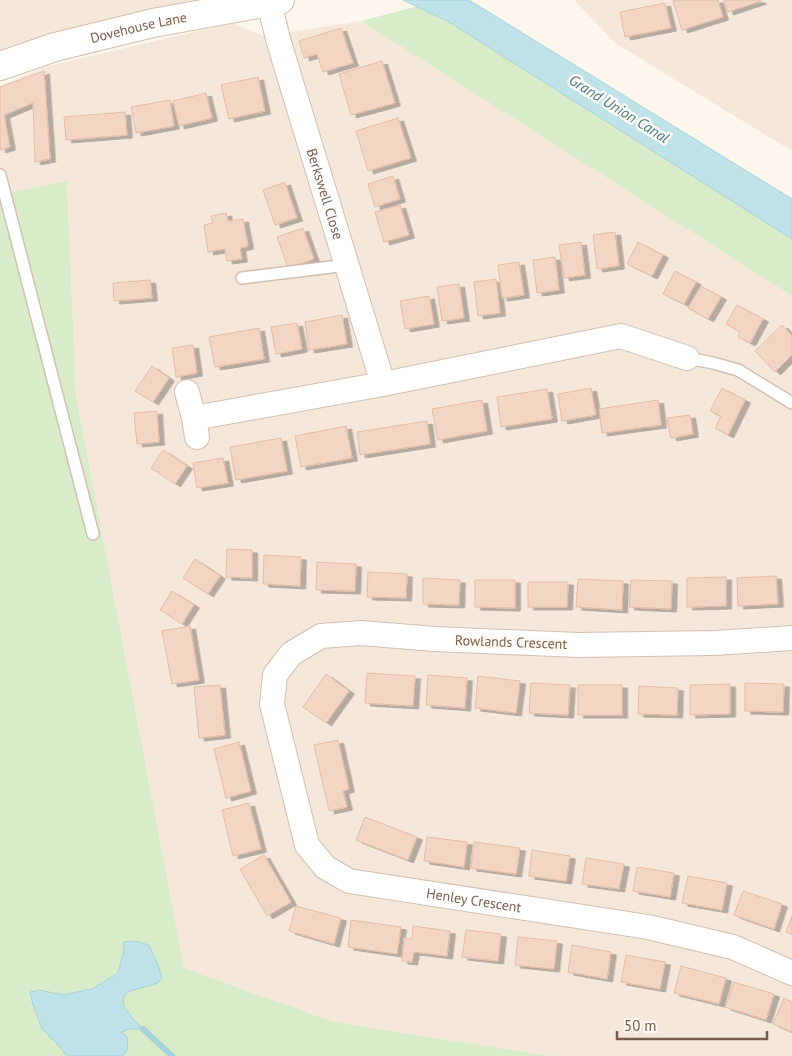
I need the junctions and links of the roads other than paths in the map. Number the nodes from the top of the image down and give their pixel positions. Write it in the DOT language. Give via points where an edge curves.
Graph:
graph roads {
  1 [pos="275,1"];
  2 [pos="0,66"];
  3 [pos="0,174"];
  4 [pos="347,266"];
  5 [pos="242,278"];
  6 [pos="687,358"];
  7 [pos="383,384"];
  8 [pos="186,392"];
  9 [pos="792,403"];
  10 [pos="93,534"];
  11 [pos="792,638"];
  12 [pos="272,704"];
  13 [pos="792,973"];
  1 -- 2 [label="street, Dovehouse Lane" via="153,23 55,47"];
  1 -- 4 [label="street, Berkswell Close" via="283,55"];
  3 -- 10 [label="lane"];
  4 -- 5 [label="lane"];
  4 -- 7 [label="street, Berkswell Close"];
  6 -- 7 [label="street" via="621,336"];
  6 -- 9 [label="lane" via="738,370"];
  7 -- 8 [label="street" via="196,428"];
  11 -- 12 [label="street, Rowlands Crescent" via="715,643 578,644 360,633 321,636 291,654 275,675"];
  12 -- 13 [label="street, Henley Crescent" via="307,845 326,867 349,881 648,927 733,947"];
}
